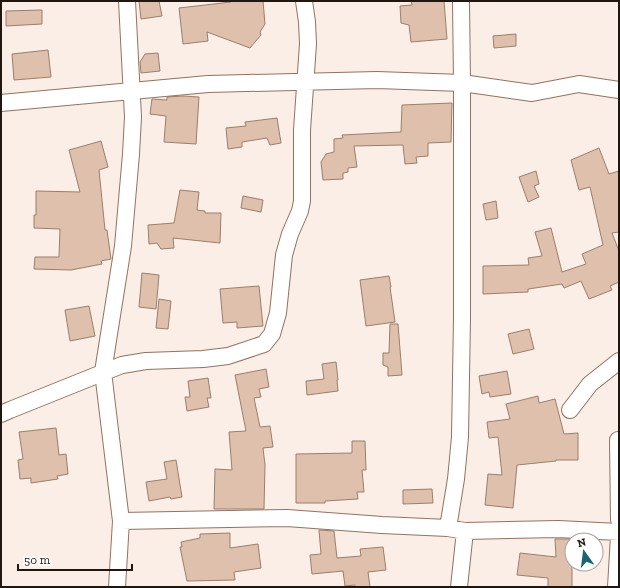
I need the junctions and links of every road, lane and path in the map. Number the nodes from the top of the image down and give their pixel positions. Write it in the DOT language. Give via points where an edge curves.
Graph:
graph roads {
  1 [pos="127,1"];
  2 [pos="304,1"];
  3 [pos="461,1"];
  4 [pos="305,82"];
  5 [pos="462,83"];
  6 [pos="132,90"];
  7 [pos="619,90"];
  8 [pos="1,103"];
  9 [pos="619,361"];
  10 [pos="103,372"];
  11 [pos="570,410"];
  12 [pos="1,414"];
  13 [pos="618,440"];
  14 [pos="619,520"];
  15 [pos="121,521"];
  16 [pos="448,528"];
  17 [pos="465,531"];
  18 [pos="619,532"];
  19 [pos="619,536"];
  20 [pos="117,587"];
  21 [pos="459,587"];
  22 [pos="616,587"];
  1 -- 6 [label="street"];
  2 -- 4 [label="street" via="308,30"];
  3 -- 5 [label="street"];
  4 -- 5 [label="street" via="377,80"];
  4 -- 6 [label="street" via="208,84"];
  4 -- 10 [label="street" via="302,201 284,255 278,313 272,334 264,344 228,356 146,361 122,365"];
  5 -- 7 [label="street" via="532,93 579,84"];
  5 -- 16 [label="street" via="460,437"];
  6 -- 8 [label="street"];
  6 -- 10 [label="street" via="131,154 123,246"];
  9 -- 11 [label="street" via="590,384"];
  10 -- 12 [label="street"];
  10 -- 15 [label="street"];
  13 -- 14 [label="street"];
  15 -- 16 [label="street" via="287,518"];
  15 -- 20 [label="street"];
  16 -- 17 [label="street"];
  17 -- 18 [label="street" via="558,529"];
  17 -- 21 [label="street"];
  19 -- 22 [label="street"];
}
